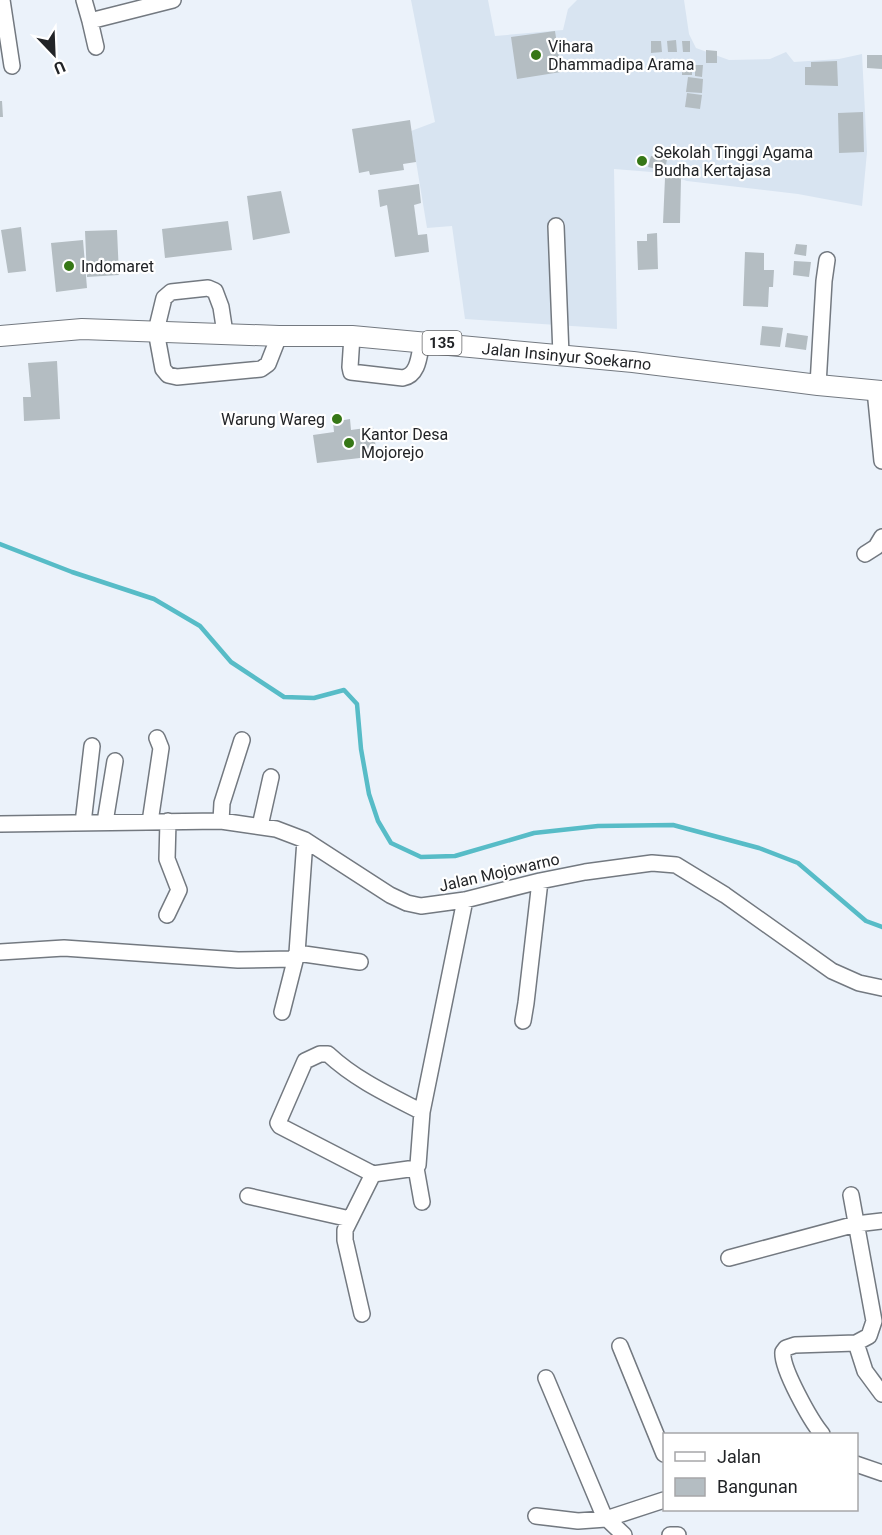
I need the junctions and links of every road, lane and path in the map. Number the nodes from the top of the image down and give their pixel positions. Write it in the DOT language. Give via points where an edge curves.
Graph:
graph roads {
  1 [pos="2,0"];
  2 [pos="84,0"];
  3 [pos="173,0"];
  4 [pos="90,21"];
  5 [pos="96,47"];
  6 [pos="12,66"];
  7 [pos="556,225"];
  8 [pos="827,260"];
  9 [pos="156,331"];
  10 [pos="225,333"];
  11 [pos="0,336"];
  12 [pos="279,336"];
  13 [pos="352,336"];
  14 [pos="422,341"];
  15 [pos="561,355"];
  16 [pos="818,385"];
  17 [pos="879,391"];
  18 [pos="882,461"];
  19 [pos="882,537"];
  20 [pos="865,554"];
  21 [pos="157,738"];
  22 [pos="242,740"];
  23 [pos="92,746"];
  24 [pos="115,761"];
  25 [pos="271,777"];
  26 [pos="168,821"];
  27 [pos="221,821"];
  28 [pos="105,822"];
  29 [pos="150,822"];
  30 [pos="83,823"];
  31 [pos="0,824"];
  32 [pos="260,826"];
  33 [pos="305,840"];
  34 [pos="540,881"];
  35 [pos="465,900"];
  36 [pos="168,915"];
  37 [pos="0,952"];
  38 [pos="297,953"];
  39 [pos="360,962"];
  40 [pos="882,988"];
  41 [pos="282,1012"];
  42 [pos="523,1021"];
  43 [pos="422,1112"];
  44 [pos="416,1168"];
  45 [pos="373,1174"];
  46 [pos="851,1195"];
  47 [pos="248,1196"];
  48 [pos="422,1202"];
  49 [pos="350,1219"];
  50 [pos="882,1221"];
  51 [pos="856,1224"];
  52 [pos="729,1258"];
  53 [pos="362,1314"];
  54 [pos="856,1343"];
  55 [pos="620,1346"];
  56 [pos="546,1378"];
  57 [pos="882,1394"];
  58 [pos="821,1433"];
  59 [pos="663,1452"];
  60 [pos="858,1465"];
  61 [pos="882,1473"];
  62 [pos="663,1500"];
  63 [pos="536,1516"];
  64 [pos="606,1520"];
  65 [pos="624,1535"];
  66 [pos="670,1535"];
  67 [pos="678,1535"];
  1 -- 6 [label="street"];
  2 -- 4 [label="street"];
  3 -- 4 [label="street"];
  4 -- 5 [label="street"];
  7 -- 15 [label="street"];
  8 -- 16 [label="street"];
  9 -- 10 [label="main road, Jalan Insinyur Soekarno / 135"];
  9 -- 10 [label="street" via="164,298 171,292 208,288 215,291"];
  9 -- 11 [label="main road, Jalan Insinyur Soekarno / 135" via="82,329"];
  9 -- 12 [label="street" via="163,369 177,377 261,369 268,364"];
  10 -- 12 [label="main road, Jalan Insinyur Soekarno / 135"];
  12 -- 13 [label="main road, Jalan Insinyur Soekarno / 135"];
  13 -- 14 [label="main road, Jalan Insinyur Soekarno / 135"];
  13 -- 14 [label="street" via="351,372 403,378 415,371"];
  14 -- 15 [label="main road, Jalan Insinyur Soekarno / 135"];
  15 -- 16 [label="main road, Jalan Insinyur Soekarno / 135"];
  16 -- 17 [label="main road, Jalan Insinyur Soekarno / 135"];
  17 -- 18 [label="street"];
  19 -- 20 [label="street"];
  21 -- 29 [label="street" via="161,748"];
  22 -- 27 [label="street" via="222,803"];
  23 -- 30 [label="street"];
  24 -- 28 [label="street"];
  25 -- 32 [label="street"];
  26 -- 27 [label="street, Jalan Mojowarno"];
  26 -- 29 [label="street, Jalan Mojowarno"];
  26 -- 36 [label="street" via="168,859 179,890"];
  27 -- 32 [label="street, Jalan Mojowarno"];
  28 -- 29 [label="street, Jalan Mojowarno"];
  28 -- 30 [label="street, Jalan Mojowarno"];
  30 -- 31 [label="street, Jalan Mojowarno"];
  32 -- 33 [label="street, Jalan Mojowarno"];
  33 -- 35 [label="street, Jalan Mojowarno" via="407,903 433,906"];
  33 -- 38 [label="street"];
  34 -- 35 [label="street, Jalan Mojowarno"];
  34 -- 40 [label="street, Jalan Mojowarno" via="652,863 676,865 832,971"];
  34 -- 42 [label="street"];
  35 -- 43 [label="street"];
  37 -- 38 [label="street" via="64,948 238,960 288,960"];
  38 -- 39 [label="street"];
  38 -- 41 [label="street"];
  43 -- 44 [label="street"];
  43 -- 45 [label="street" via="371,1086 328,1054 305,1061 278,1123"];
  44 -- 45 [label="street"];
  44 -- 48 [label="street"];
  45 -- 49 [label="street"];
  46 -- 51 [label="street"];
  47 -- 49 [label="street"];
  49 -- 53 [label="street" via="345,1240"];
  50 -- 51 [label="street"];
  51 -- 52 [label="street"];
  51 -- 54 [label="street" via="874,1321 869,1336"];
  54 -- 57 [label="street" via="865,1371"];
  54 -- 58 [label="street" via="795,1345 783,1352 785,1366"];
  55 -- 59 [label="street"];
  56 -- 64 [label="street"];
  60 -- 61 [label="street"];
  62 -- 64 [label="street"];
  63 -- 64 [label="street"];
  64 -- 65 [label="street"];
  66 -- 67 [label="street"];
}
